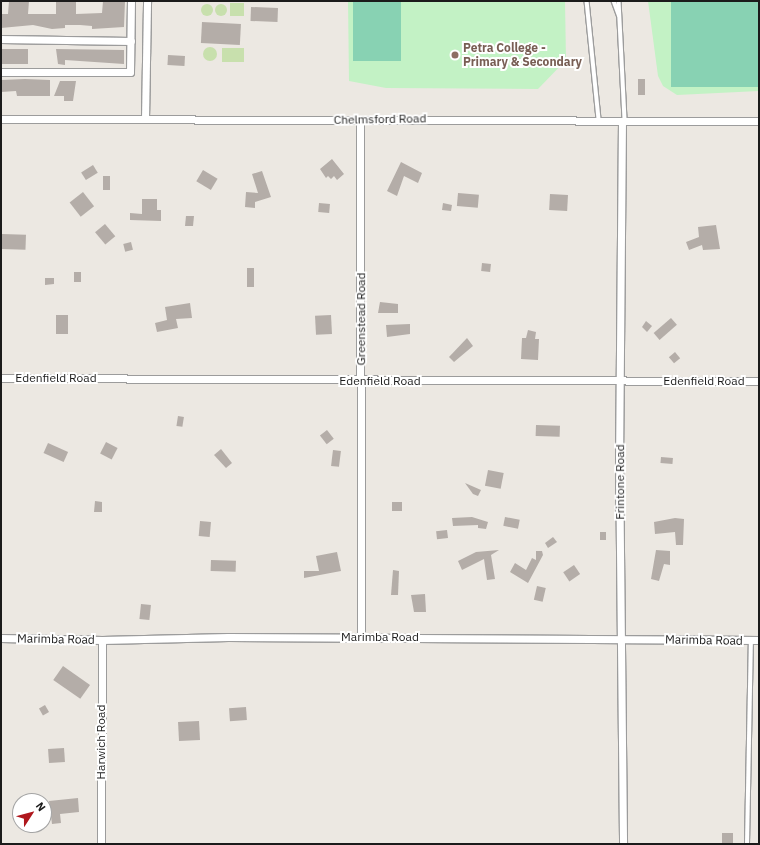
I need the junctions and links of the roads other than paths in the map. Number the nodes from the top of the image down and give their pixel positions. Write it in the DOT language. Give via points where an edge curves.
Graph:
graph roads {
  1 [pos="131,1"];
  2 [pos="147,1"];
  3 [pos="587,1"];
  4 [pos="614,1"];
  5 [pos="620,1"];
  6 [pos="620,20"];
  7 [pos="1,39"];
  8 [pos="131,41"];
  9 [pos="1,72"];
  10 [pos="1,119"];
  11 [pos="145,119"];
  12 [pos="360,120"];
  13 [pos="599,120"];
  14 [pos="624,121"];
  15 [pos="759,121"];
  16 [pos="1,378"];
  17 [pos="620,380"];
  18 [pos="361,381"];
  19 [pos="759,381"];
  20 [pos="1,638"];
  21 [pos="361,638"];
  22 [pos="621,638"];
  23 [pos="102,640"];
  24 [pos="751,640"];
  25 [pos="759,640"];
  26 [pos="101,844"];
  27 [pos="623,844"];
  28 [pos="747,844"];
  1 -- 8 [label="street"];
  2 -- 11 [label="street"];
  3 -- 13 [label="lane"];
  4 -- 6 [label="lane"];
  5 -- 6 [label="lane"];
  6 -- 14 [label="lane"];
  7 -- 8 [label="street"];
  8 -- 9 [label="street" via="130,72"];
  10 -- 11 [label="street, Chelmsford Road"];
  11 -- 12 [label="street, Chelmsford Road"];
  12 -- 13 [label="street, Chelmsford Road"];
  12 -- 18 [label="street, Greenstead Road"];
  13 -- 14 [label="street, Chelmsford Road"];
  14 -- 15 [label="street, Chelmsford Road"];
  14 -- 17 [label="street, Frintone Road"];
  16 -- 18 [label="street, Edenfield Road"];
  17 -- 18 [label="street, Edenfield Road"];
  17 -- 19 [label="street, Edenfield Road"];
  17 -- 22 [label="street, Frintone Road"];
  18 -- 21 [label="street, Greenstead Road"];
  20 -- 23 [label="street, Marimba Road"];
  21 -- 22 [label="street, Marimba Road"];
  21 -- 23 [label="street, Marimba Road"];
  22 -- 24 [label="street, Marimba Road"];
  22 -- 27 [label="street, Frintone Road"];
  23 -- 26 [label="street, Harwich Road"];
  24 -- 25 [label="street, Marimba Road"];
  24 -- 28 [label="lane"];
}
